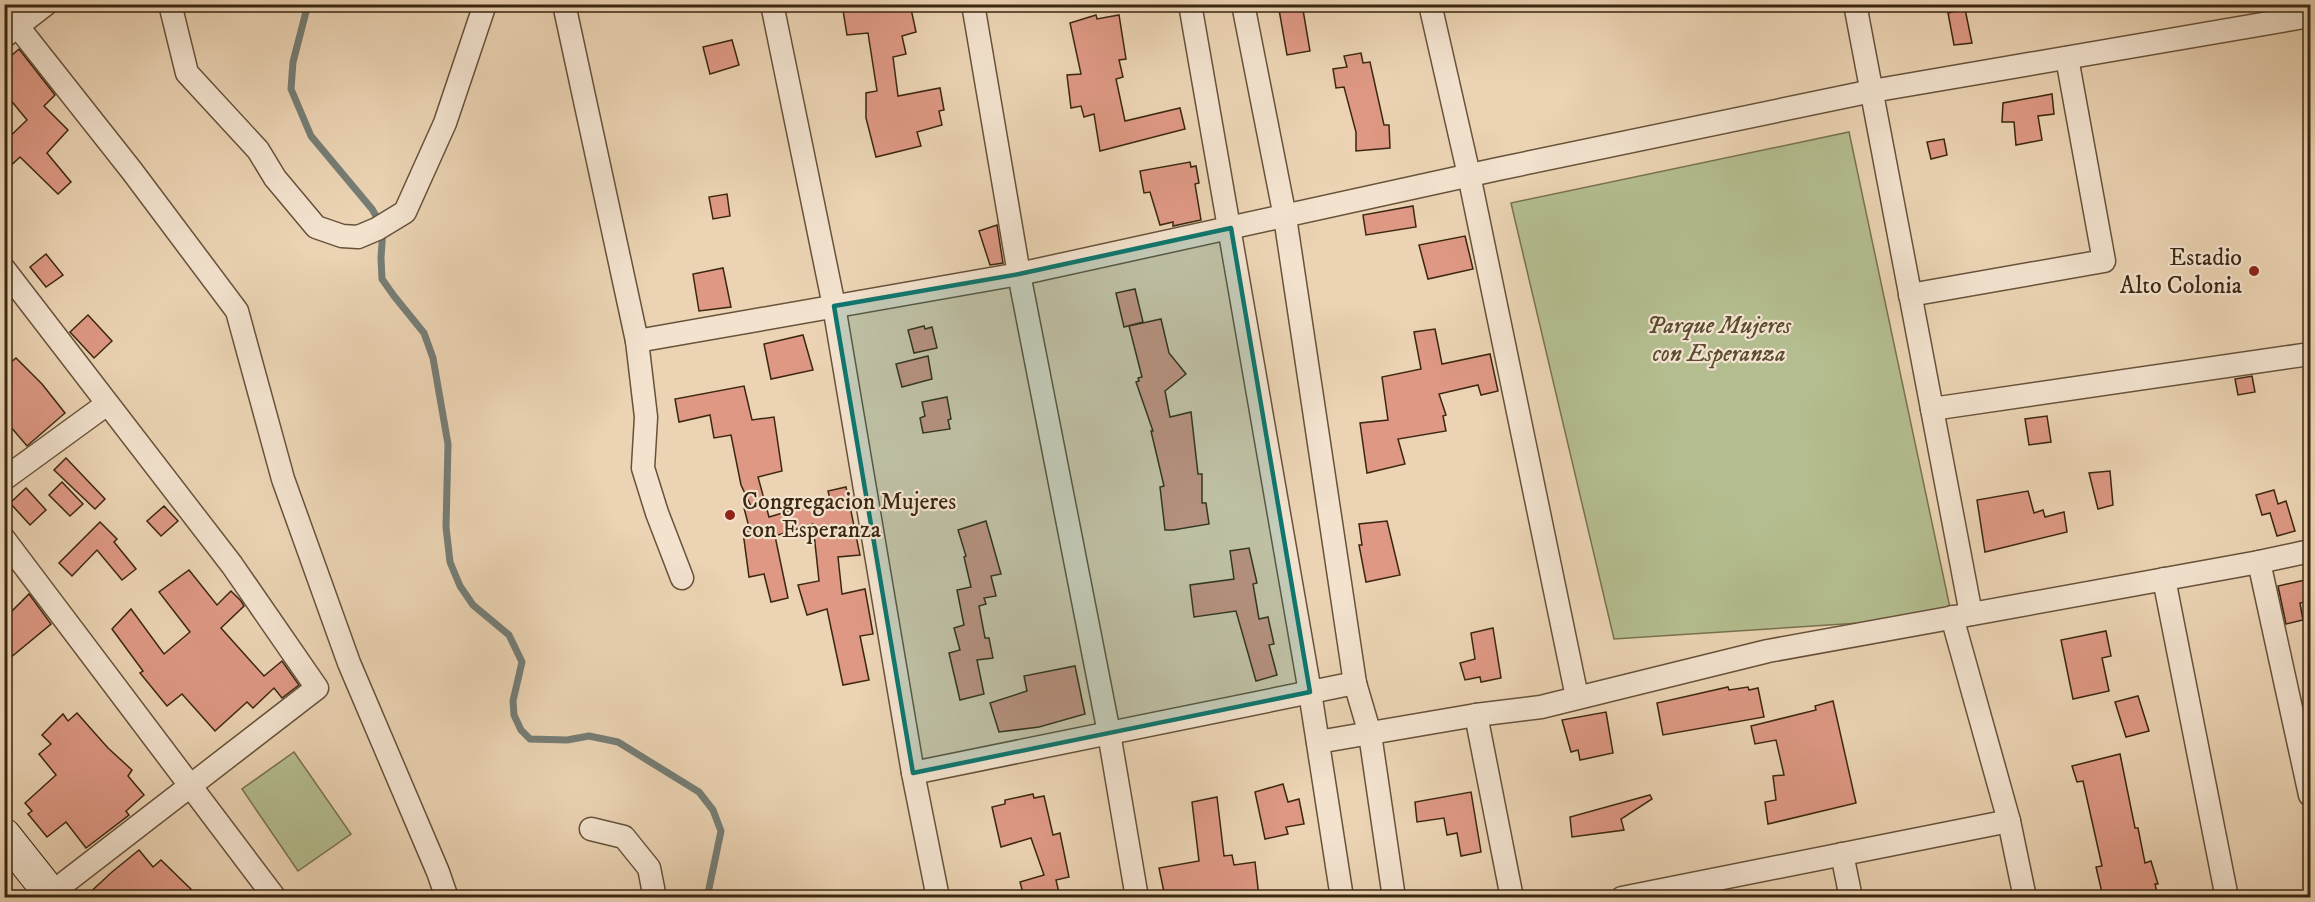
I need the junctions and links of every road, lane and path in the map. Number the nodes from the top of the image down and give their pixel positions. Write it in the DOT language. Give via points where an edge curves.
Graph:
graph roads {
  1 [pos="46,4"];
  2 [pos="170,4"];
  3 [pos="485,4"];
  4 [pos="564,4"];
  5 [pos="772,4"];
  6 [pos="973,4"];
  7 [pos="1190,4"];
  8 [pos="1243,4"];
  9 [pos="1430,4"];
  10 [pos="1855,4"];
  11 [pos="2310,16"];
  12 [pos="9,24"];
  13 [pos="2067,58"];
  14 [pos="1872,91"];
  15 [pos="1469,175"];
  16 [pos="1285,217"];
  17 [pos="1231,228"];
  18 [pos="4,269"];
  19 [pos="1019,274"];
  20 [pos="1910,295"];
  21 [pos="834,306"];
  22 [pos="637,340"];
  23 [pos="2310,354"];
  24 [pos="107,404"];
  25 [pos="1932,409"];
  26 [pos="4,479"];
  27 [pos="4,539"];
  28 [pos="2310,550"];
  29 [pos="2259,562"];
  30 [pos="682,578"];
  31 [pos="2164,579"];
  32 [pos="1961,616"];
  33 [pos="1354,683"];
  34 [pos="1310,692"];
  35 [pos="1578,698"];
  36 [pos="1476,715"];
  37 [pos="1109,733"];
  38 [pos="1370,734"];
  39 [pos="1318,742"];
  40 [pos="913,773"];
  41 [pos="191,786"];
  42 [pos="2310,795"];
  43 [pos="2009,821"];
  44 [pos="591,829"];
  45 [pos="4,835"];
  46 [pos="1842,854"];
  47 [pos="1688,891"];
  48 [pos="934,893"];
  49 [pos="50,896"];
  50 [pos="275,897"];
  51 [pos="447,897"];
  52 [pos="655,897"];
  53 [pos="1137,897"];
  54 [pos="1342,897"];
  55 [pos="1394,897"];
  56 [pos="1512,897"];
  57 [pos="1622,897"];
  58 [pos="1851,897"];
  59 [pos="2025,897"];
  60 [pos="2227,897"];
  1 -- 12 [label="street"];
  2 -- 3 [label="street" via="188,73 258,150 316,227 358,237 405,212 445,123"];
  4 -- 22 [label="street"];
  5 -- 21 [label="street"];
  6 -- 19 [label="street"];
  7 -- 17 [label="street"];
  8 -- 16 [label="street"];
  9 -- 15 [label="street"];
  10 -- 14 [label="street"];
  11 -- 13 [label="street"];
  12 -- 51 [label="street" via="132,171 237,311 283,480 349,663"];
  13 -- 14 [label="street"];
  13 -- 20 [label="street" via="2104,261"];
  14 -- 15 [label="street"];
  14 -- 20 [label="street"];
  15 -- 16 [label="street"];
  15 -- 35 [label="street"];
  16 -- 17 [label="street"];
  16 -- 33 [label="street"];
  17 -- 19 [label="street"];
  17 -- 34 [label="street"];
  18 -- 24 [label="street"];
  19 -- 21 [label="street"];
  19 -- 37 [label="street"];
  20 -- 25 [label="street"];
  21 -- 22 [label="street"];
  21 -- 40 [label="street"];
  22 -- 30 [label="street" via="646,417 643,468"];
  23 -- 25 [label="street"];
  24 -- 26 [label="street"];
  24 -- 41 [label="street" via="232,565 317,688"];
  25 -- 32 [label="street"];
  27 -- 41 [label="street"];
  28 -- 29 [label="street"];
  29 -- 31 [label="street"];
  29 -- 42 [label="street"];
  31 -- 32 [label="street"];
  31 -- 60 [label="street"];
  32 -- 35 [label="street" via="1768,651"];
  32 -- 43 [label="street"];
  33 -- 34 [label="street"];
  33 -- 38 [label="street"];
  34 -- 37 [label="street"];
  34 -- 39 [label="street"];
  35 -- 36 [label="street"];
  36 -- 38 [label="street"];
  36 -- 56 [label="street"];
  37 -- 40 [label="street"];
  37 -- 53 [label="street"];
  38 -- 39 [label="street"];
  38 -- 55 [label="street"];
  39 -- 54 [label="street"];
  40 -- 48 [label="street"];
  41 -- 49 [label="street"];
  41 -- 50 [label="street"];
  43 -- 46 [label="street"];
  43 -- 59 [label="street"];
  44 -- 52 [label="street" via="624,837 649,868"];
  45 -- 49 [label="main road"];
  46 -- 47 [label="street"];
  46 -- 58 [label="street"];
  47 -- 57 [label="street"];
}
